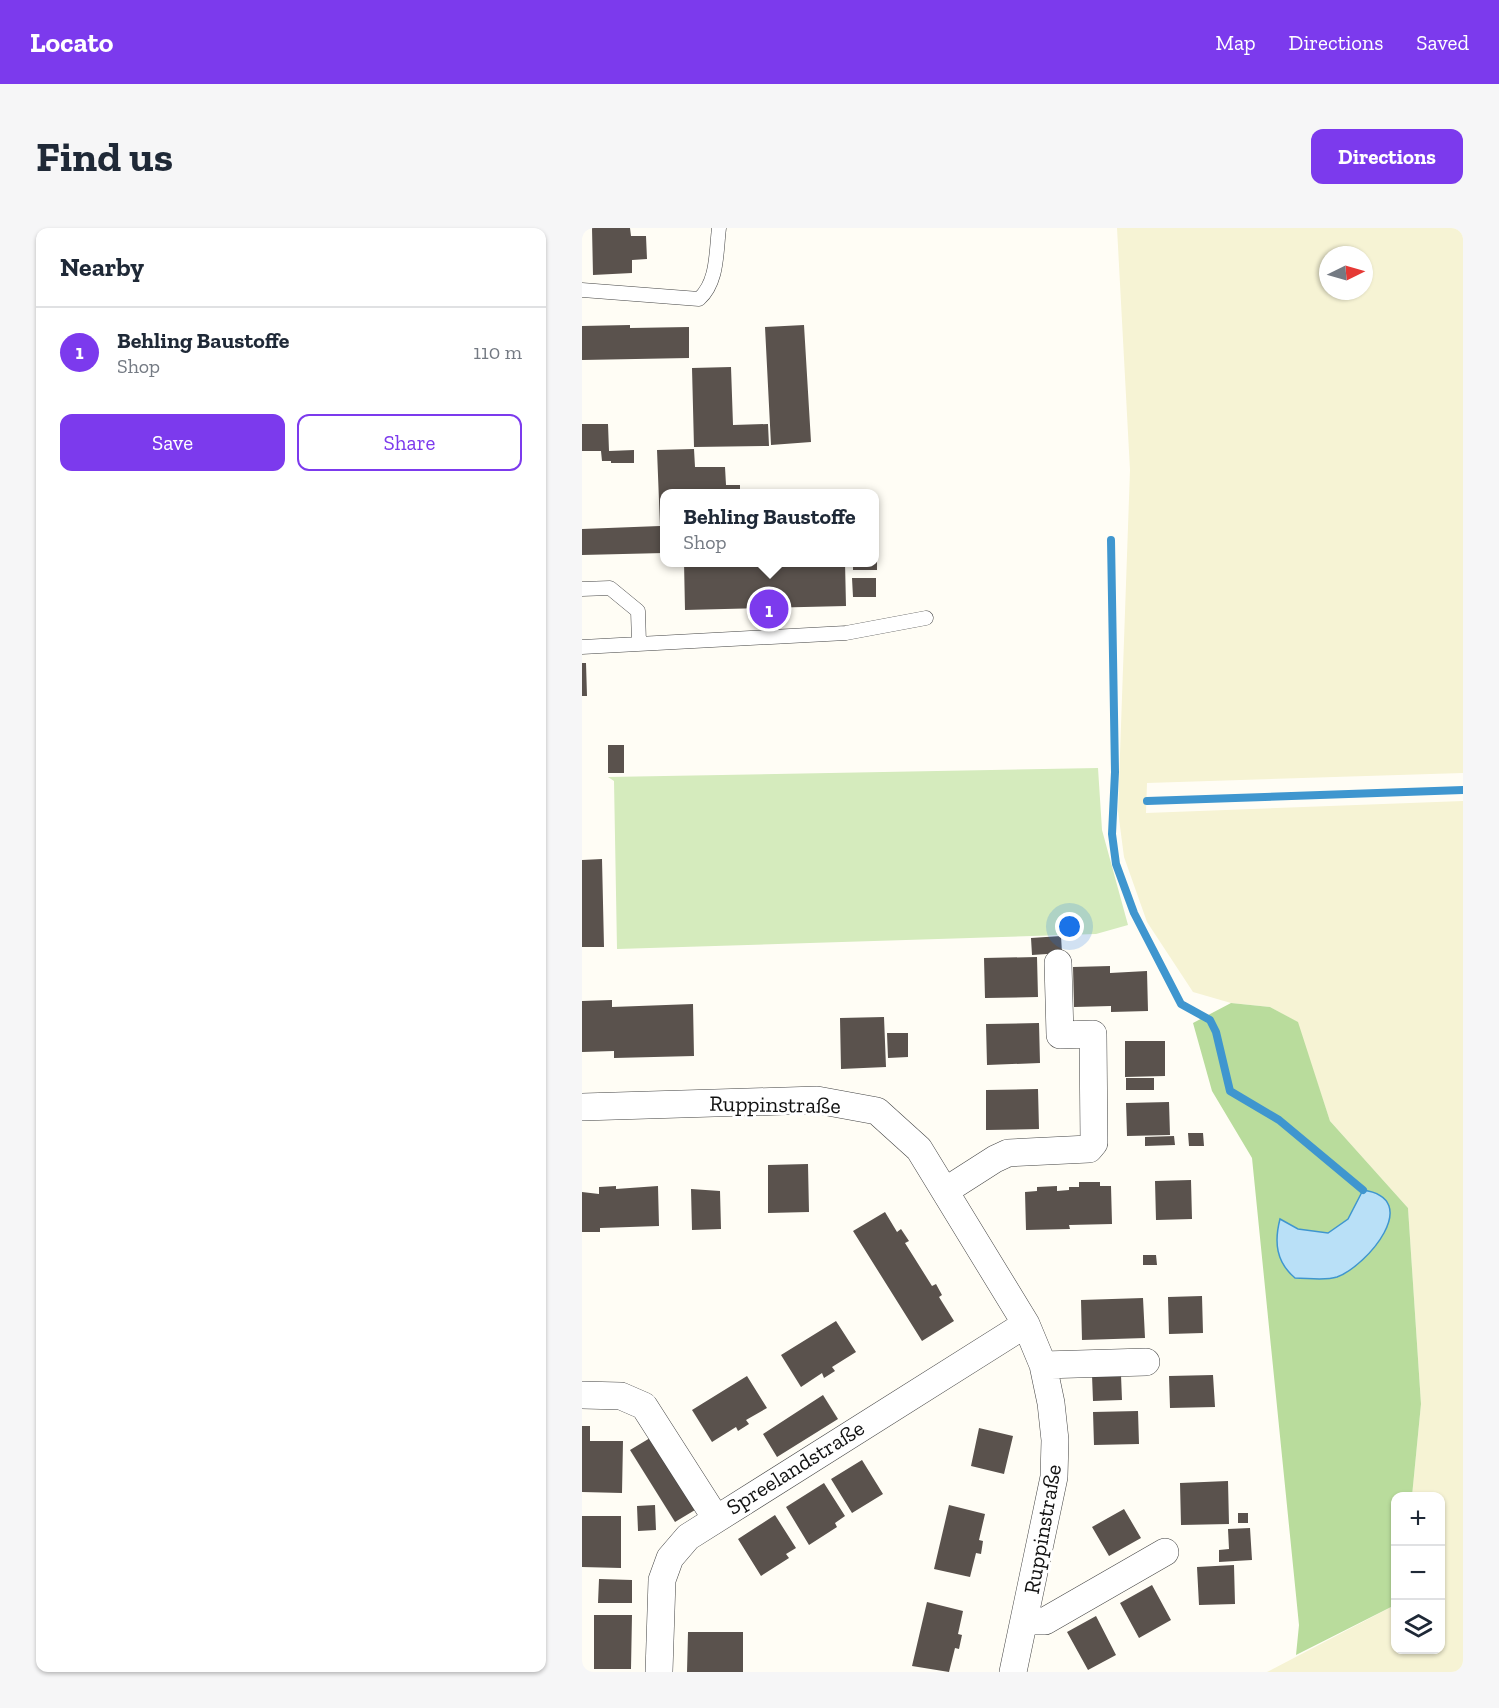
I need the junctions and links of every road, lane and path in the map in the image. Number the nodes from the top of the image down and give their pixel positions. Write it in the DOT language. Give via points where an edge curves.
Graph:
graph roads {
  1 [pos="719,228"];
  2 [pos="582,290"];
  3 [pos="582,589"];
  4 [pos="926,618"];
  5 [pos="639,643"];
  6 [pos="582,647"];
  7 [pos="1058,963"];
  8 [pos="582,1107"];
  9 [pos="945,1191"];
  10 [pos="1026,1324"];
  11 [pos="1146,1362"];
  12 [pos="1043,1365"];
  13 [pos="582,1395"];
  14 [pos="716,1517"];
  15 [pos="1165,1552"];
  16 [pos="1025,1621"];
  17 [pos="659,1672"];
  18 [pos="1013,1672"];
  1 -- 2 [label="lane" via="713,277 709,290 699,299"];
  3 -- 5 [label="lane" via="610,588 638,611"];
  4 -- 5 [label="lane" via="846,633"];
  5 -- 6 [label="lane"];
  7 -- 9 [label="street" via="1060,1035 1093,1034 1094,1143 1089,1149 1008,1153"];
  8 -- 9 [label="street, Ruppinstraße" via="817,1100 877,1111 919,1149"];
  9 -- 10 [label="street, Ruppinstraße"];
  10 -- 12 [label="street, Ruppinstraße"];
  10 -- 14 [label="street, Spreelandstraße"];
  11 -- 12 [label="street"];
  12 -- 16 [label="street, Ruppinstraße" via="1055,1440 1054,1477"];
  13 -- 14 [label="street" via="621,1396 644,1406"];
  14 -- 17 [label="street, Spreelandstraße" via="688,1537 669,1558 662,1580"];
  15 -- 16 [label="street, Ruppinstraße" via="1045,1621"];
  16 -- 18 [label="street, Ruppinstraße"];
}
